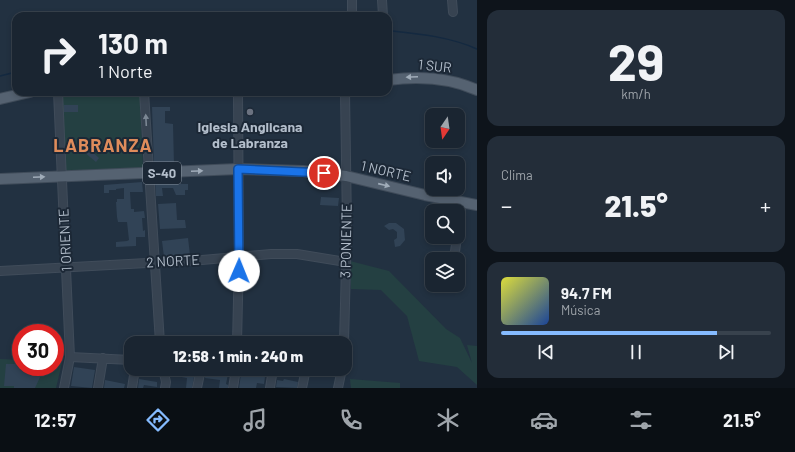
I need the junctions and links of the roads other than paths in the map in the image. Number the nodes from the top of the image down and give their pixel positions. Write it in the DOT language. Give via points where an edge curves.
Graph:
graph roads {
  1 [pos="352,0"];
  2 [pos="382,0"];
  3 [pos="452,0"];
  4 [pos="352,12"];
  5 [pos="383,12"];
  6 [pos="452,12"];
  7 [pos="392,80"];
  8 [pos="477,90"];
  9 [pos="13,96"];
  10 [pos="58,96"];
  11 [pos="144,96"];
  12 [pos="238,96"];
  13 [pos="345,96"];
  14 [pos="0,99"];
  15 [pos="238,169"];
  16 [pos="149,173"];
  17 [pos="62,175"];
  18 [pos="346,176"];
  19 [pos="0,179"];
  20 [pos="462,202"];
  21 [pos="477,205"];
  22 [pos="240,256"];
  23 [pos="156,262"];
  24 [pos="346,262"];
  25 [pos="66,267"];
  26 [pos="0,271"];
  27 [pos="160,336"];
  28 [pos="238,336"];
  29 [pos="344,336"];
  30 [pos="70,357"];
  31 [pos="103,358"];
  32 [pos="124,360"];
  33 [pos="134,376"];
  34 [pos="165,376"];
  35 [pos="200,376"];
  36 [pos="235,376"];
  37 [pos="272,376"];
  38 [pos="304,376"];
  39 [pos="341,376"];
  40 [pos="64,388"];
  41 [pos="98,388"];
  42 [pos="132,388"];
  43 [pos="165,388"];
  44 [pos="198,388"];
  45 [pos="233,388"];
  46 [pos="270,388"];
  47 [pos="302,388"];
  48 [pos="338,388"];
  1 -- 4 [label="street"];
  2 -- 5 [label="street"];
  3 -- 6 [label="street"];
  8 -- 7 [label="main road, 1 SUR, one-way" via="456,82 433,78"];
  9 -- 14 [label="main road"];
  10 -- 17 [label="street, 1 ORIENTE"];
  16 -- 11 [label="street, one-way"];
  12 -- 15 [label="street"];
  13 -- 18 [label="street, 3 PONIENTE"];
  16 -- 15 [label="main road, 1 NORTE / S-40, one-way"];
  15 -- 18 [label="main road, 1 NORTE / S-40" via="303,171"];
  15 -- 22 [label="street"];
  16 -- 17 [label="main road, 1 NORTE / S-40"];
  16 -- 23 [label="street"];
  19 -- 17 [label="main road, 1 NORTE / S-40, one-way"];
  17 -- 25 [label="street, 1 ORIENTE"];
  18 -- 20 [label="main road, 1 NORTE / S-40, one-way"];
  18 -- 24 [label="street, 3 PONIENTE"];
  20 -- 21 [label="main road, 1 NORTE / S-40"];
  22 -- 23 [label="street, 2 NORTE"];
  22 -- 24 [label="street, 2 NORTE" via="297,254"];
  22 -- 28 [label="street"];
  23 -- 25 [label="street, 2 NORTE"];
  23 -- 27 [label="street"];
  24 -- 29 [label="street, 3 PONIENTE"];
  25 -- 26 [label="street, 2 NORTE"];
  25 -- 30 [label="street, 1 ORIENTE"];
  30 -- 31 [label="street"];
  30 -- 40 [label="street, 1 ORIENTE"];
  31 -- 32 [label="street"];
  31 -- 41 [label="street"];
  33 -- 42 [label="street"];
  34 -- 43 [label="street"];
  35 -- 44 [label="street"];
  36 -- 45 [label="street"];
  37 -- 46 [label="street"];
  38 -- 47 [label="street"];
  39 -- 48 [label="street"];
}
